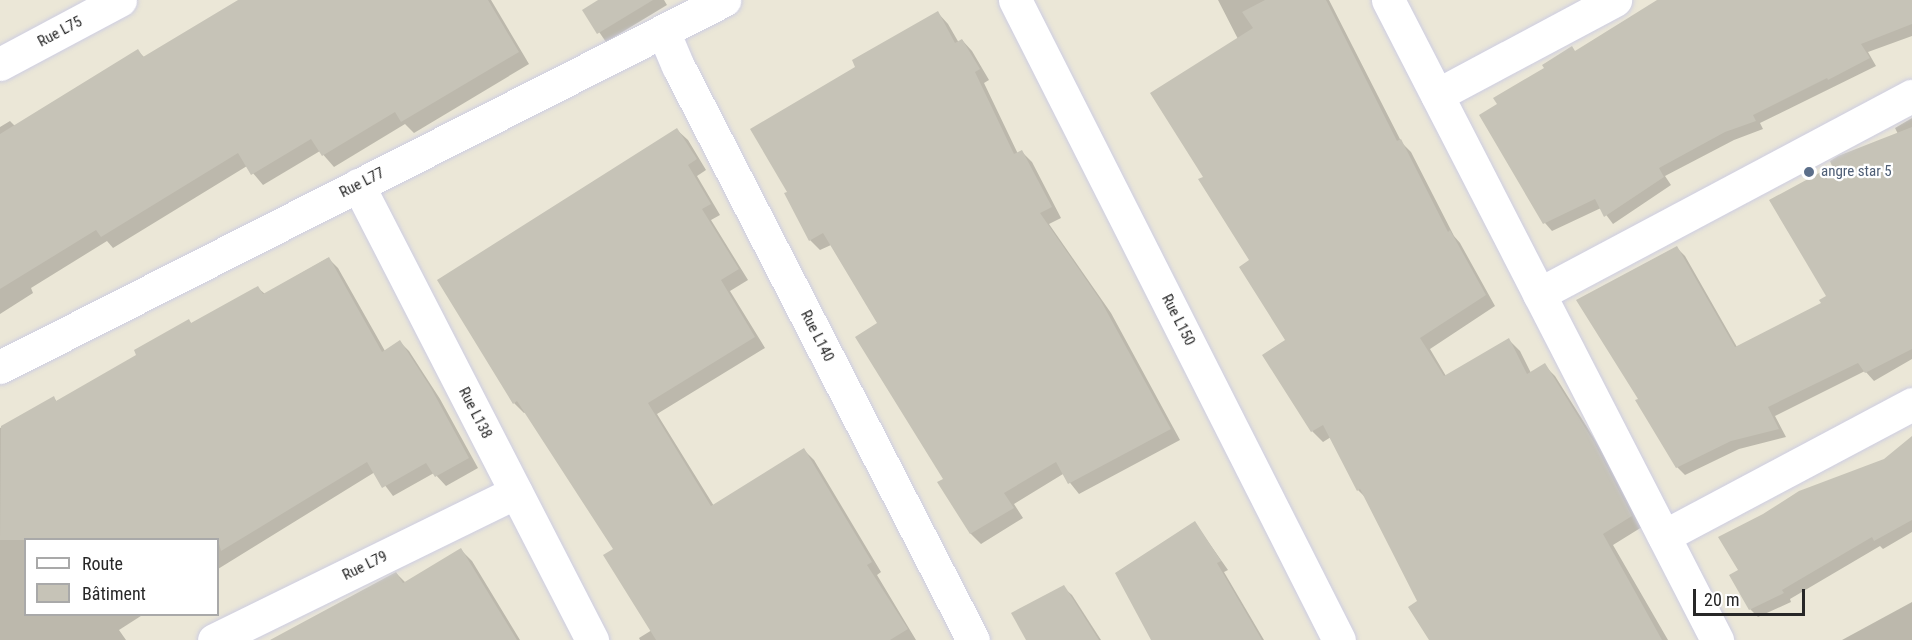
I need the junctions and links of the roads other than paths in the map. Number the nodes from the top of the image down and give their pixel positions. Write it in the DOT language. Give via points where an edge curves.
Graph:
graph roads {
  1 [pos="120,0"];
  2 [pos="724,0"];
  3 [pos="1388,0"];
  4 [pos="1615,0"];
  5 [pos="1024,3"];
  6 [pos="663,31"];
  7 [pos="0,64"];
  8 [pos="1437,95"];
  9 [pos="1912,96"];
  10 [pos="358,185"];
  11 [pos="1539,294"];
  12 [pos="0,367"];
  13 [pos="1912,405"];
  14 [pos="516,492"];
  15 [pos="1664,536"];
  16 [pos="214,640"];
  17 [pos="592,640"];
  18 [pos="973,640"];
  19 [pos="1340,640"];
  20 [pos="1717,640"];
  1 -- 7 [label="street, Rue L75"];
  2 -- 6 [label="street, Rue L77"];
  3 -- 8 [label="street"];
  4 -- 8 [label="street"];
  5 -- 19 [label="street, Rue L150"];
  6 -- 10 [label="street, Rue L77"];
  6 -- 18 [label="street, Rue L140"];
  8 -- 11 [label="street"];
  9 -- 11 [label="street"];
  10 -- 12 [label="street, Rue L77"];
  10 -- 14 [label="street, Rue L138"];
  11 -- 15 [label="street"];
  13 -- 15 [label="street"];
  14 -- 16 [label="street, Rue L79"];
  14 -- 17 [label="street, Rue L138"];
  15 -- 20 [label="street"];
}
